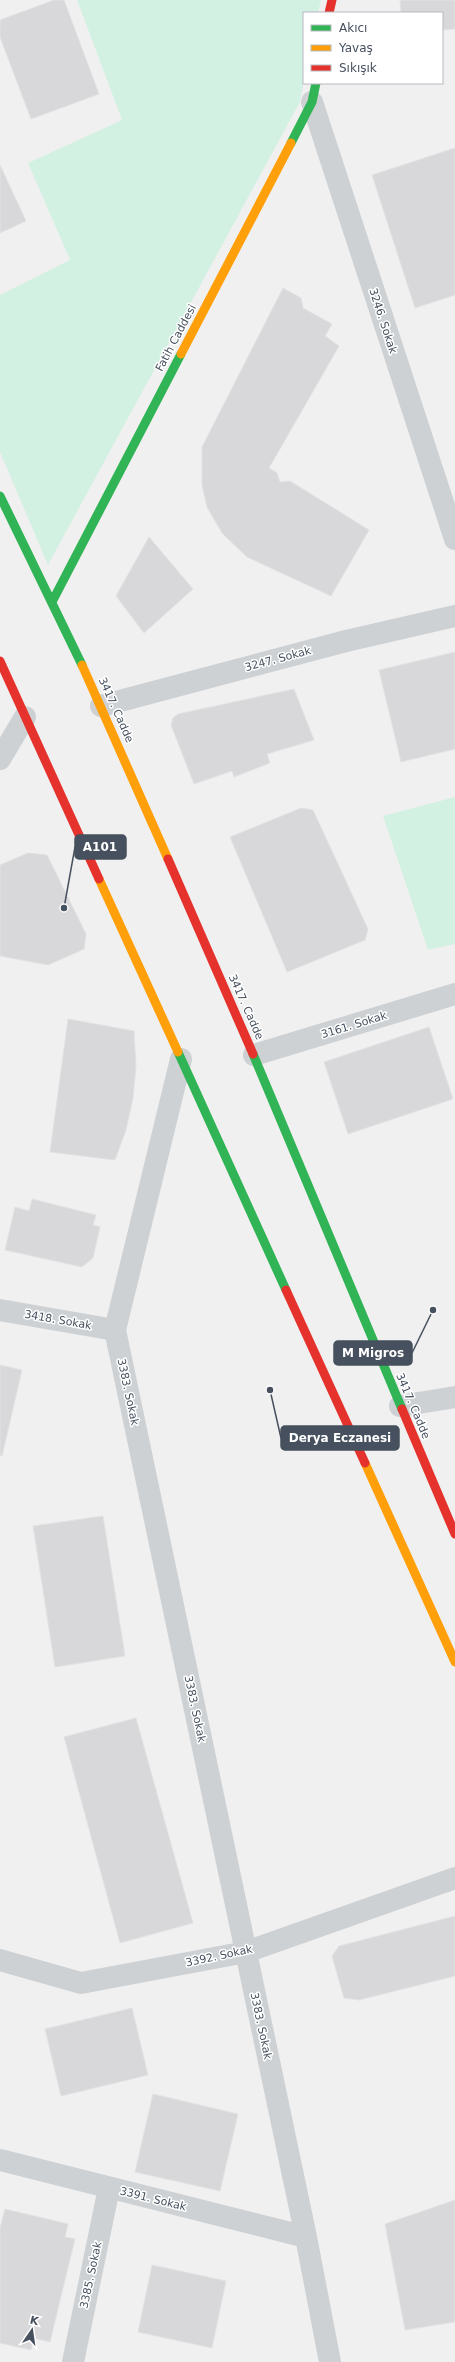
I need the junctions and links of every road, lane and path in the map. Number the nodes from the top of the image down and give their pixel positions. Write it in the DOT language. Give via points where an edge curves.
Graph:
graph roads {
  1 [pos="332,0"];
  2 [pos="329,12"];
  3 [pos="314,93"];
  4 [pos="0,496"];
  5 [pos="455,540"];
  6 [pos="52,602"];
  7 [pos="455,616"];
  8 [pos="0,661"];
  9 [pos="101,706"];
  10 [pos="26,717"];
  11 [pos="0,759"];
  12 [pos="455,994"];
  13 [pos="254,1055"];
  14 [pos="181,1059"];
  15 [pos="0,1310"];
  16 [pos="115,1330"];
  17 [pos="455,1397"];
  18 [pos="400,1406"];
  19 [pos="455,1534"];
  20 [pos="455,1662"];
  21 [pos="455,1878"];
  22 [pos="246,1952"];
  23 [pos="0,1960"];
  24 [pos="0,2160"];
  25 [pos="109,2188"];
  26 [pos="306,2237"];
  27 [pos="74,2362"];
  28 [pos="330,2362"];
  1 -- 2 [label="street"];
  3 -- 5 [label="street, 3246. Sokak"];
  3 -- 6 [label="street, Fatih Caddesi"];
  4 -- 6 [label="street, 3417. Cadde"];
  6 -- 9 [label="street, 3417. Cadde"];
  7 -- 9 [label="street, 3247. Sokak" via="346,641"];
  8 -- 10 [label="street"];
  9 -- 13 [label="street, 3417. Cadde"];
  10 -- 11 [label="street"];
  10 -- 14 [label="street"];
  12 -- 13 [label="street, 3161. Sokak"];
  13 -- 18 [label="street, 3417. Cadde"];
  14 -- 16 [label="street, 3383. Sokak"];
  14 -- 20 [label="street"];
  15 -- 16 [label="street, 3418. Sokak"];
  16 -- 22 [label="street, 3383. Sokak"];
  17 -- 18 [label="street"];
  18 -- 19 [label="street, 3417. Cadde"];
  21 -- 22 [label="street, 3392. Sokak"];
  22 -- 23 [label="street, 3392. Sokak" via="81,1983"];
  22 -- 26 [label="street, 3383. Sokak"];
  24 -- 25 [label="street, 3391. Sokak"];
  25 -- 26 [label="street, 3391. Sokak"];
  25 -- 27 [label="street, 3385. Sokak"];
  26 -- 28 [label="street, 3383. Sokak"];
}
